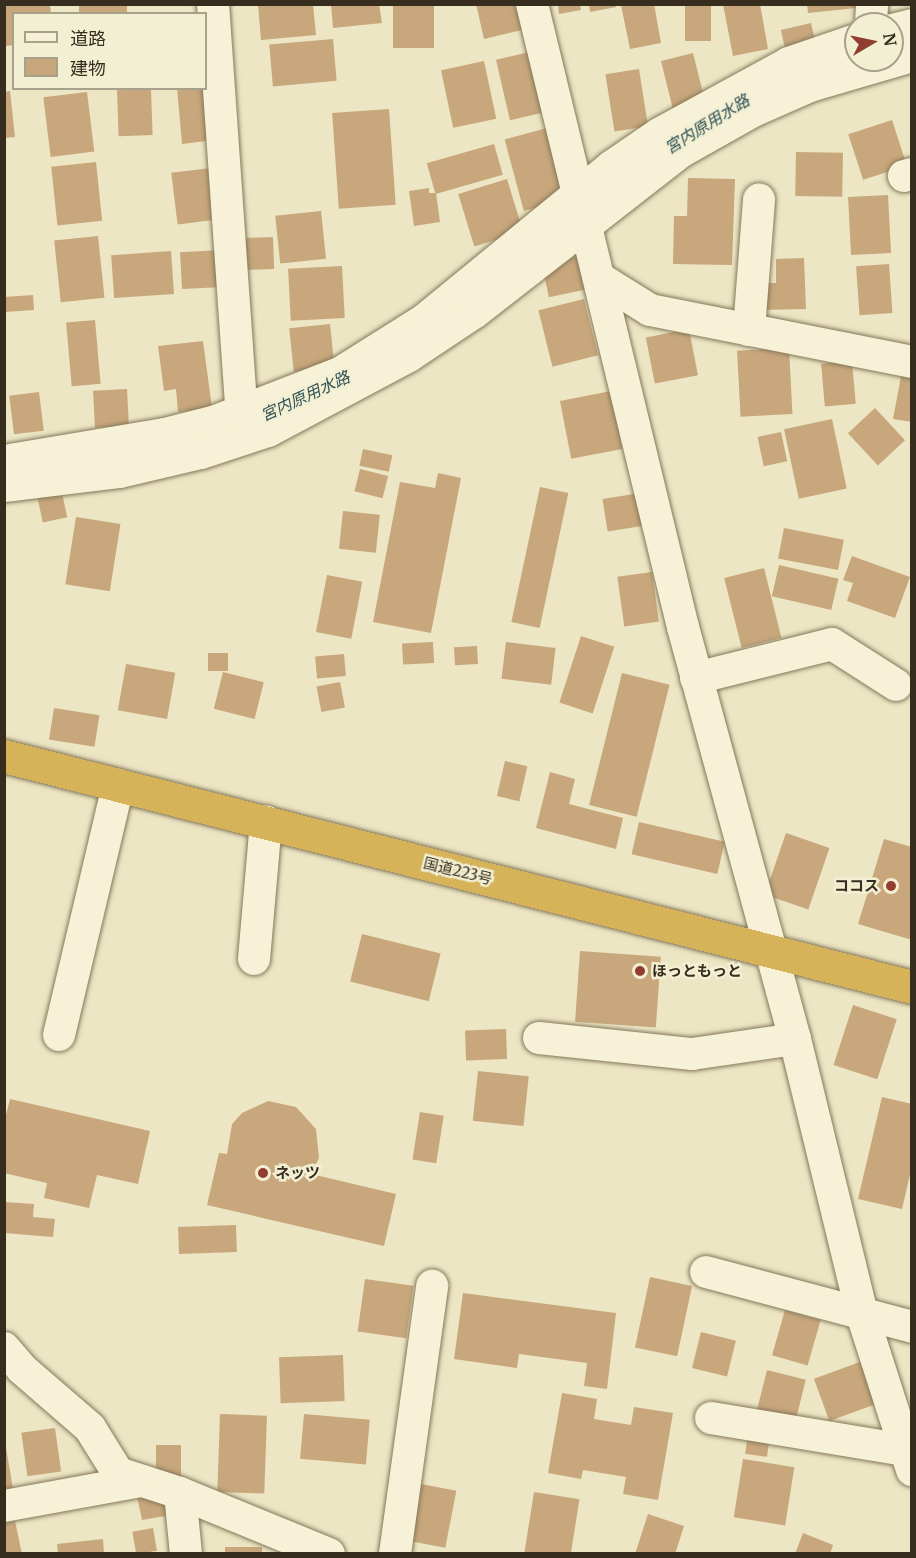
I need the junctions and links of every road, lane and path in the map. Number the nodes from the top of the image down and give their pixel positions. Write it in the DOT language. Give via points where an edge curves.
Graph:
graph roads {
  1 [pos="213,4"];
  2 [pos="532,4"];
  3 [pos="844,44"];
  4 [pos="912,56"];
  5 [pos="759,199"];
  6 [pos="582,210"];
  7 [pos="599,278"];
  8 [pos="749,330"];
  9 [pos="912,362"];
  10 [pos="241,408"];
  11 [pos="4,461"];
  12 [pos="4,486"];
  13 [pos="696,678"];
  14 [pos="896,685"];
  15 [pos="4,756"];
  16 [pos="118,785"];
  17 [pos="266,822"];
  18 [pos="769,950"];
  19 [pos="254,959"];
  20 [pos="912,987"];
  21 [pos="59,1035"];
  22 [pos="539,1038"];
  23 [pos="795,1038"];
  24 [pos="706,1272"];
  25 [pos="432,1286"];
  26 [pos="863,1317"];
  27 [pos="912,1327"];
  28 [pos="4,1348"];
  29 [pos="711,1418"];
  30 [pos="908,1460"];
  31 [pos="143,1480"];
  32 [pos="180,1493"];
  33 [pos="4,1506"];
  34 [pos="186,1554"];
  35 [pos="329,1554"];
  36 [pos="395,1554"];
  1 -- 10 [label="street"];
  2 -- 6 [label="street"];
  3 -- 6 [label="street" via="789,63 703,106 611,167"];
  4 -- 6 [label="street" via="810,86 753,111"];
  5 -- 8 [label="street"];
  6 -- 7 [label="street"];
  6 -- 10 [label="street" via="423,321 340,373"];
  6 -- 12 [label="street" via="475,312 428,343 268,431 201,453 120,472"];
  7 -- 8 [label="street" via="650,310"];
  7 -- 13 [label="street"];
  8 -- 9 [label="street"];
  10 -- 11 [label="street" via="216,421 165,434"];
  13 -- 14 [label="street" via="832,644"];
  13 -- 18 [label="street"];
  15 -- 16 [label="highway, 国道223号"];
  16 -- 17 [label="highway, 国道223号"];
  16 -- 21 [label="street"];
  17 -- 18 [label="highway, 国道223号"];
  17 -- 19 [label="street"];
  18 -- 20 [label="highway, 国道223号"];
  18 -- 23 [label="street"];
  22 -- 23 [label="street" via="692,1053"];
  23 -- 26 [label="street"];
  24 -- 26 [label="street"];
  25 -- 36 [label="street"];
  26 -- 27 [label="street"];
  26 -- 30 [label="street"];
  28 -- 31 [label="street" via="22,1369 90,1428 117,1473"];
  29 -- 30 [label="street"];
  31 -- 32 [label="street"];
  31 -- 33 [label="street"];
  32 -- 34 [label="street"];
  32 -- 35 [label="street"];
}
